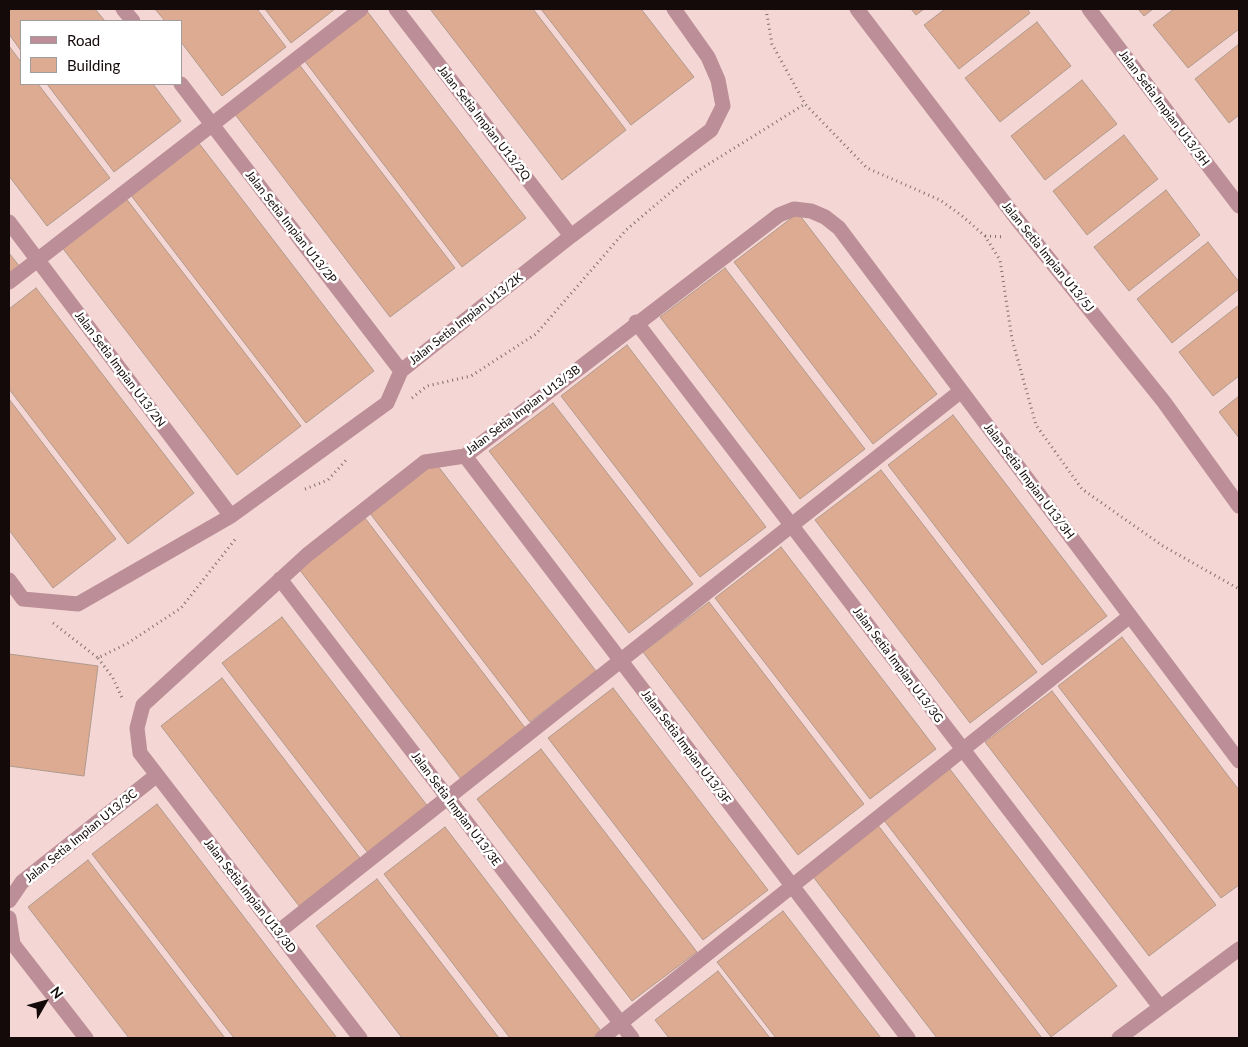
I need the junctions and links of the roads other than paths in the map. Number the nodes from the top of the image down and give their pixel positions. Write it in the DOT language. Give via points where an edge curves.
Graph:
graph roads {
  1 [pos="123,9"];
  2 [pos="361,9"];
  3 [pos="396,9"];
  4 [pos="674,9"];
  5 [pos="857,9"];
  6 [pos="1089,9"];
  7 [pos="132,20"];
  8 [pos="182,85"];
  9 [pos="212,124"];
  10 [pos="1239,206"];
  11 [pos="811,211"];
  12 [pos="9,222"];
  13 [pos="571,236"];
  14 [pos="38,260"];
  15 [pos="9,282"];
  16 [pos="636,322"];
  17 [pos="401,371"];
  18 [pos="961,392"];
  19 [pos="465,456"];
  20 [pos="1239,506"];
  21 [pos="232,516"];
  22 [pos="791,525"];
  23 [pos="280,579"];
  24 [pos="9,580"];
  25 [pos="1130,616"];
  26 [pos="621,660"];
  27 [pos="963,750"];
  28 [pos="140,753"];
  29 [pos="1239,761"];
  30 [pos="157,775"];
  31 [pos="447,797"];
  32 [pos="793,886"];
  33 [pos="9,901"];
  34 [pos="9,918"];
  35 [pos="278,932"];
  36 [pos="1239,949"];
  37 [pos="1160,1007"];
  38 [pos="621,1023"];
  39 [pos="86,1038"];
  40 [pos="360,1038"];
  41 [pos="602,1038"];
  42 [pos="632,1038"];
  43 [pos="908,1038"];
  44 [pos="1119,1038"];
  1 -- 7 [label="street"];
  2 -- 9 [label="street"];
  3 -- 13 [label="street, Jalan Setia Impian U13/2Q"];
  4 -- 13 [label="street, Jalan Setia Impian U13/2K" via="708,57 718,80 723,106 711,130"];
  5 -- 20 [label="street, Jalan Setia Impian U13/5J" via="1016,218 1164,402"];
  6 -- 10 [label="street, Jalan Setia Impian U13/5H"];
  8 -- 9 [label="street, Jalan Setia Impian U13/2P"];
  9 -- 14 [label="street"];
  9 -- 17 [label="street, Jalan Setia Impian U13/2P"];
  11 -- 16 [label="street, Jalan Setia Impian U13/3B" via="794,210 779,215"];
  11 -- 18 [label="street, Jalan Setia Impian U13/3H" via="838,228"];
  12 -- 14 [label="street, Jalan Setia Impian U13/2N"];
  13 -- 17 [label="street, Jalan Setia Impian U13/2K"];
  14 -- 15 [label="street"];
  14 -- 21 [label="street, Jalan Setia Impian U13/2N"];
  16 -- 19 [label="street, Jalan Setia Impian U13/3B"];
  16 -- 22 [label="street, Jalan Setia Impian U13/3G"];
  17 -- 21 [label="street, Jalan Setia Impian U13/2K" via="387,403"];
  18 -- 22 [label="street"];
  18 -- 25 [label="street, Jalan Setia Impian U13/3H"];
  19 -- 23 [label="street, Jalan Setia Impian U13/3B" via="425,462"];
  19 -- 26 [label="street, Jalan Setia Impian U13/3F"];
  21 -- 24 [label="street, Jalan Setia Impian U13/2K" via="78,604 23,599"];
  22 -- 26 [label="street"];
  22 -- 27 [label="street, Jalan Setia Impian U13/3G"];
  23 -- 28 [label="street, Jalan Setia Impian U13/3B" via="143,705 138,728"];
  23 -- 31 [label="street, Jalan Setia Impian U13/3E"];
  25 -- 27 [label="street"];
  25 -- 29 [label="street, Jalan Setia Impian U13/3H"];
  26 -- 31 [label="street"];
  26 -- 32 [label="street, Jalan Setia Impian U13/3F"];
  27 -- 32 [label="street"];
  27 -- 37 [label="street, Jalan Setia Impian U13/3G"];
  28 -- 30 [label="street, Jalan Setia Impian U13/3D"];
  30 -- 33 [label="street, Jalan Setia Impian U13/3C" via="22,882"];
  30 -- 35 [label="street, Jalan Setia Impian U13/3D"];
  31 -- 35 [label="street"];
  31 -- 38 [label="street, Jalan Setia Impian U13/3E"];
  32 -- 38 [label="street"];
  32 -- 43 [label="street, Jalan Setia Impian U13/3F"];
  34 -- 39 [label="street" via="13,944"];
  35 -- 40 [label="street, Jalan Setia Impian U13/3D"];
  36 -- 37 [label="street"];
  37 -- 44 [label="street"];
  38 -- 41 [label="street"];
  38 -- 42 [label="street, Jalan Setia Impian U13/3E"];
}
